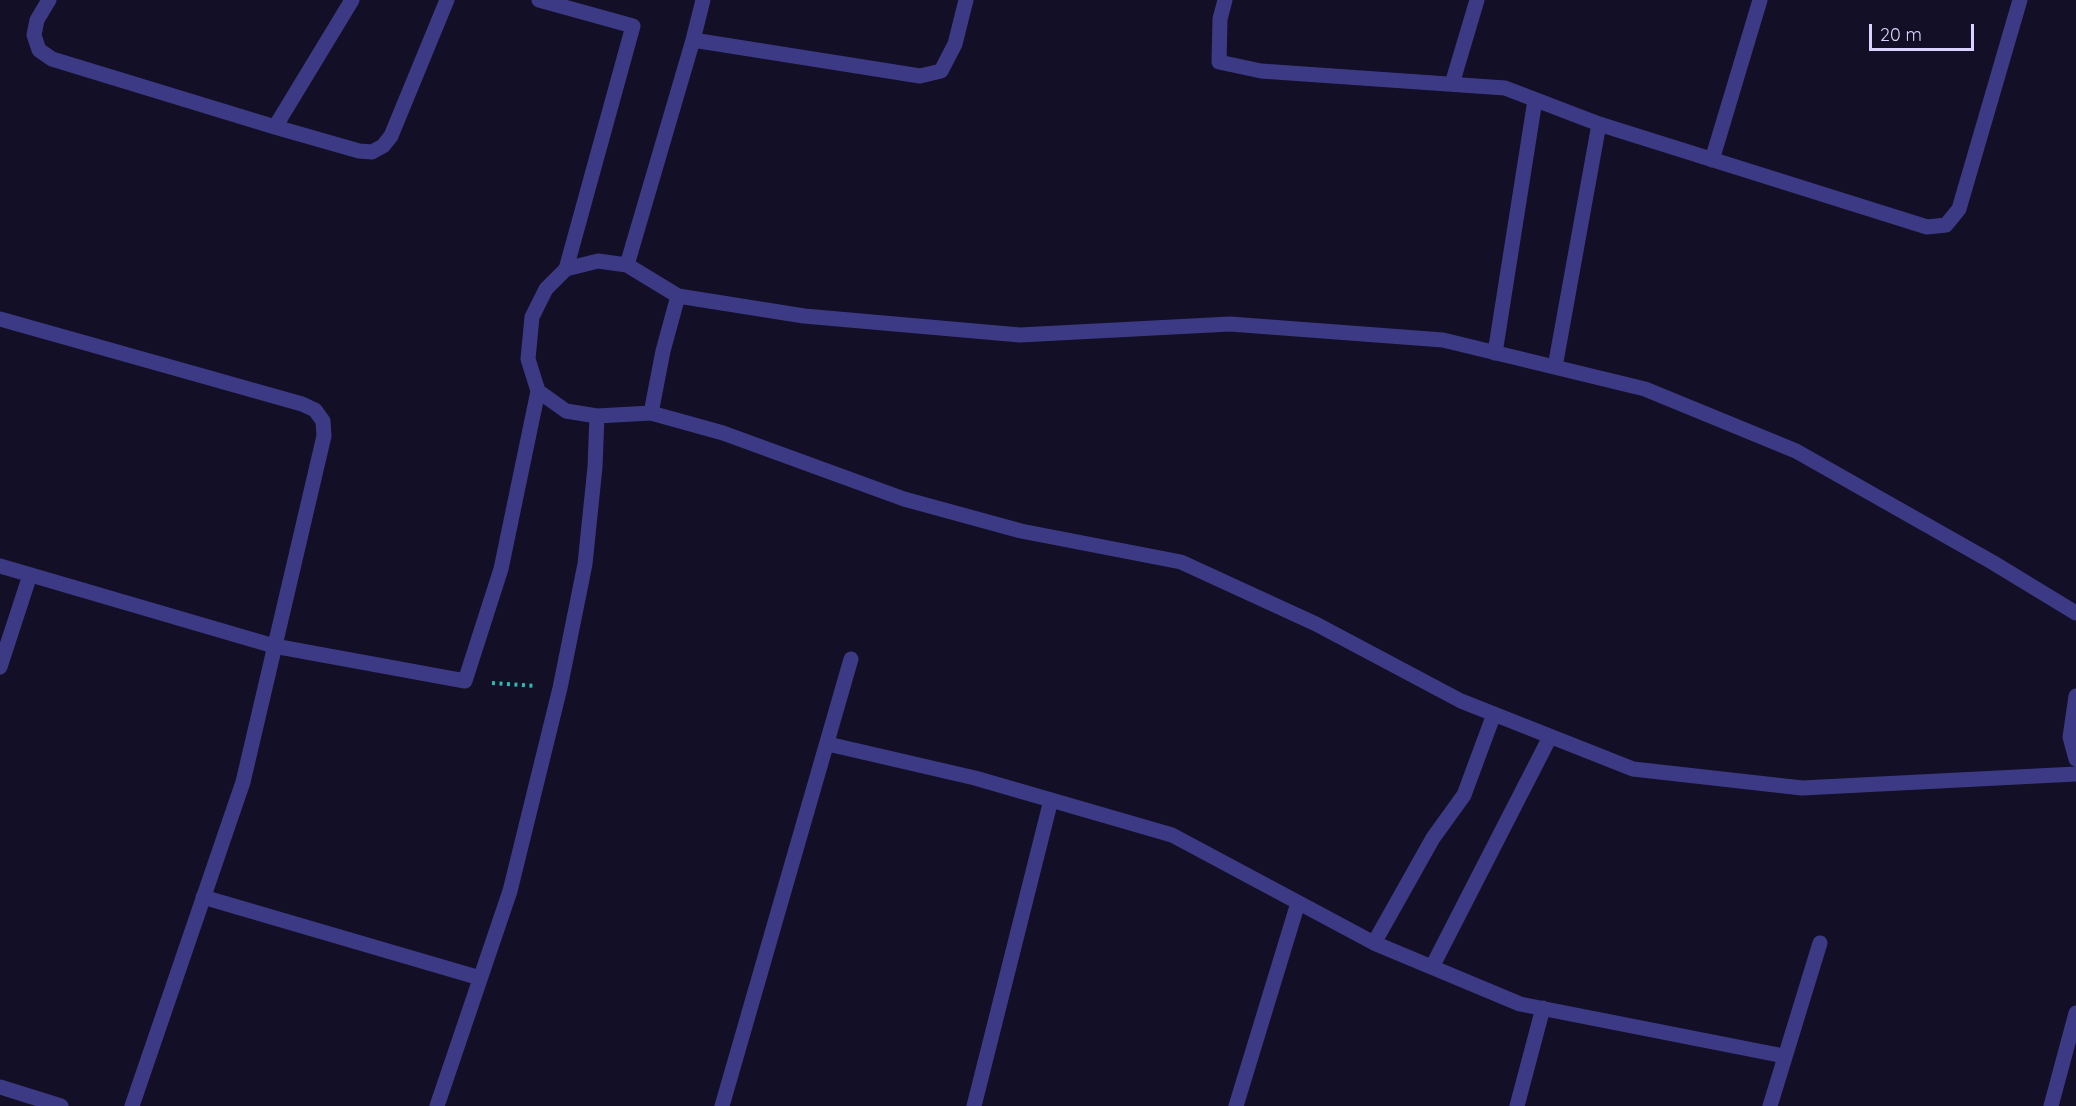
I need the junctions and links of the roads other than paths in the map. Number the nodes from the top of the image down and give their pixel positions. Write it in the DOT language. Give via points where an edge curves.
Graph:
graph roads {
  1 [pos="49,0"];
  2 [pos="352,0"];
  3 [pos="447,0"];
  4 [pos="539,0"];
  5 [pos="703,0"];
  6 [pos="966,0"];
  7 [pos="1226,0"];
  8 [pos="1477,0"];
  9 [pos="1760,0"];
  10 [pos="2019,0"];
  11 [pos="693,40"];
  12 [pos="1452,84"];
  13 [pos="1535,100"];
  14 [pos="1599,124"];
  15 [pos="275,127"];
  16 [pos="1712,160"];
  17 [pos="627,265"];
  18 [pos="566,269"];
  19 [pos="678,296"];
  20 [pos="0,319"];
  21 [pos="1495,353"];
  22 [pos="1555,367"];
  23 [pos="538,391"];
  24 [pos="651,413"];
  25 [pos="597,416"];
  26 [pos="0,566"];
  27 [pos="30,575"];
  28 [pos="2076,613"];
  29 [pos="274,646"];
  30 [pos="851,659"];
  31 [pos="0,667"];
  32 [pos="2076,696"];
  33 [pos="1494,714"];
  34 [pos="1550,737"];
  35 [pos="828,744"];
  36 [pos="2076,759"];
  37 [pos="2076,774"];
  38 [pos="1052,800"];
  39 [pos="203,897"];
  40 [pos="1298,903"];
  41 [pos="1374,943"];
  42 [pos="1820,943"];
  43 [pos="1432,967"];
  44 [pos="480,978"];
  45 [pos="1543,1008"];
  46 [pos="2076,1013"];
  47 [pos="1784,1056"];
  48 [pos="0,1087"];
  49 [pos="61,1106"];
  50 [pos="132,1106"];
  51 [pos="437,1106"];
  52 [pos="722,1106"];
  53 [pos="974,1106"];
  54 [pos="1236,1106"];
  55 [pos="1517,1106"];
  56 [pos="1770,1106"];
  57 [pos="2051,1106"];
  1 -- 15 [label="street" via="37,20 34,35 39,50 52,59"];
  2 -- 15 [label="street"];
  3 -- 15 [label="street" via="391,136 383,146 372,152 359,151"];
  4 -- 18 [label="street" via="633,26"];
  5 -- 11 [label="street"];
  6 -- 11 [label="street" via="955,44 941,71 920,76"];
  7 -- 12 [label="street" via="1220,19 1219,62 1261,70"];
  8 -- 12 [label="street"];
  9 -- 16 [label="street"];
  10 -- 16 [label="street" via="1959,209 1946,225 1927,227"];
  11 -- 17 [label="street"];
  12 -- 13 [label="street" via="1505,88"];
  13 -- 14 [label="street"];
  13 -- 21 [label="street"];
  14 -- 16 [label="street"];
  14 -- 22 [label="street"];
  17 -- 18 [label="street" via="597,261"];
  17 -- 19 [label="street"];
  18 -- 23 [label="street" via="546,289 532,317 528,359"];
  19 -- 21 [label="street" via="804,316 1020,335 1230,324 1443,340"];
  19 -- 24 [label="street"];
  20 -- 29 [label="street" via="315,410 323,421 324,436"];
  21 -- 22 [label="street"];
  22 -- 28 [label="street" via="1645,389 1796,451"];
  23 -- 25 [label="street" via="566,411"];
  23 -- 29 [label="street" via="501,569 465,681"];
  24 -- 25 [label="street"];
  24 -- 33 [label="street" via="723,433 915,502 1021,531 1181,562 1316,624 1461,701"];
  25 -- 44 [label="street" via="585,564 560,688 510,891"];
  26 -- 27 [label="street"];
  27 -- 29 [label="street"];
  27 -- 31 [label="street"];
  29 -- 39 [label="street" via="243,782"];
  30 -- 35 [label="street"];
  32 -- 36 [label="street" via="2070,737"];
  33 -- 34 [label="street"];
  33 -- 41 [label="street" via="1464,795 1433,838"];
  34 -- 37 [label="street" via="1633,770 1802,788"];
  34 -- 43 [label="street"];
  35 -- 38 [label="street"];
  35 -- 52 [label="street"];
  38 -- 40 [label="street" via="1172,835"];
  38 -- 53 [label="street"];
  39 -- 44 [label="street"];
  39 -- 50 [label="street"];
  40 -- 41 [label="street"];
  40 -- 54 [label="street"];
  41 -- 43 [label="street"];
  42 -- 47 [label="street"];
  43 -- 45 [label="street" via="1520,1004"];
  44 -- 51 [label="street"];
  45 -- 47 [label="street"];
  45 -- 55 [label="street"];
  46 -- 57 [label="street"];
  47 -- 56 [label="street"];
  48 -- 49 [label="street"];
}
